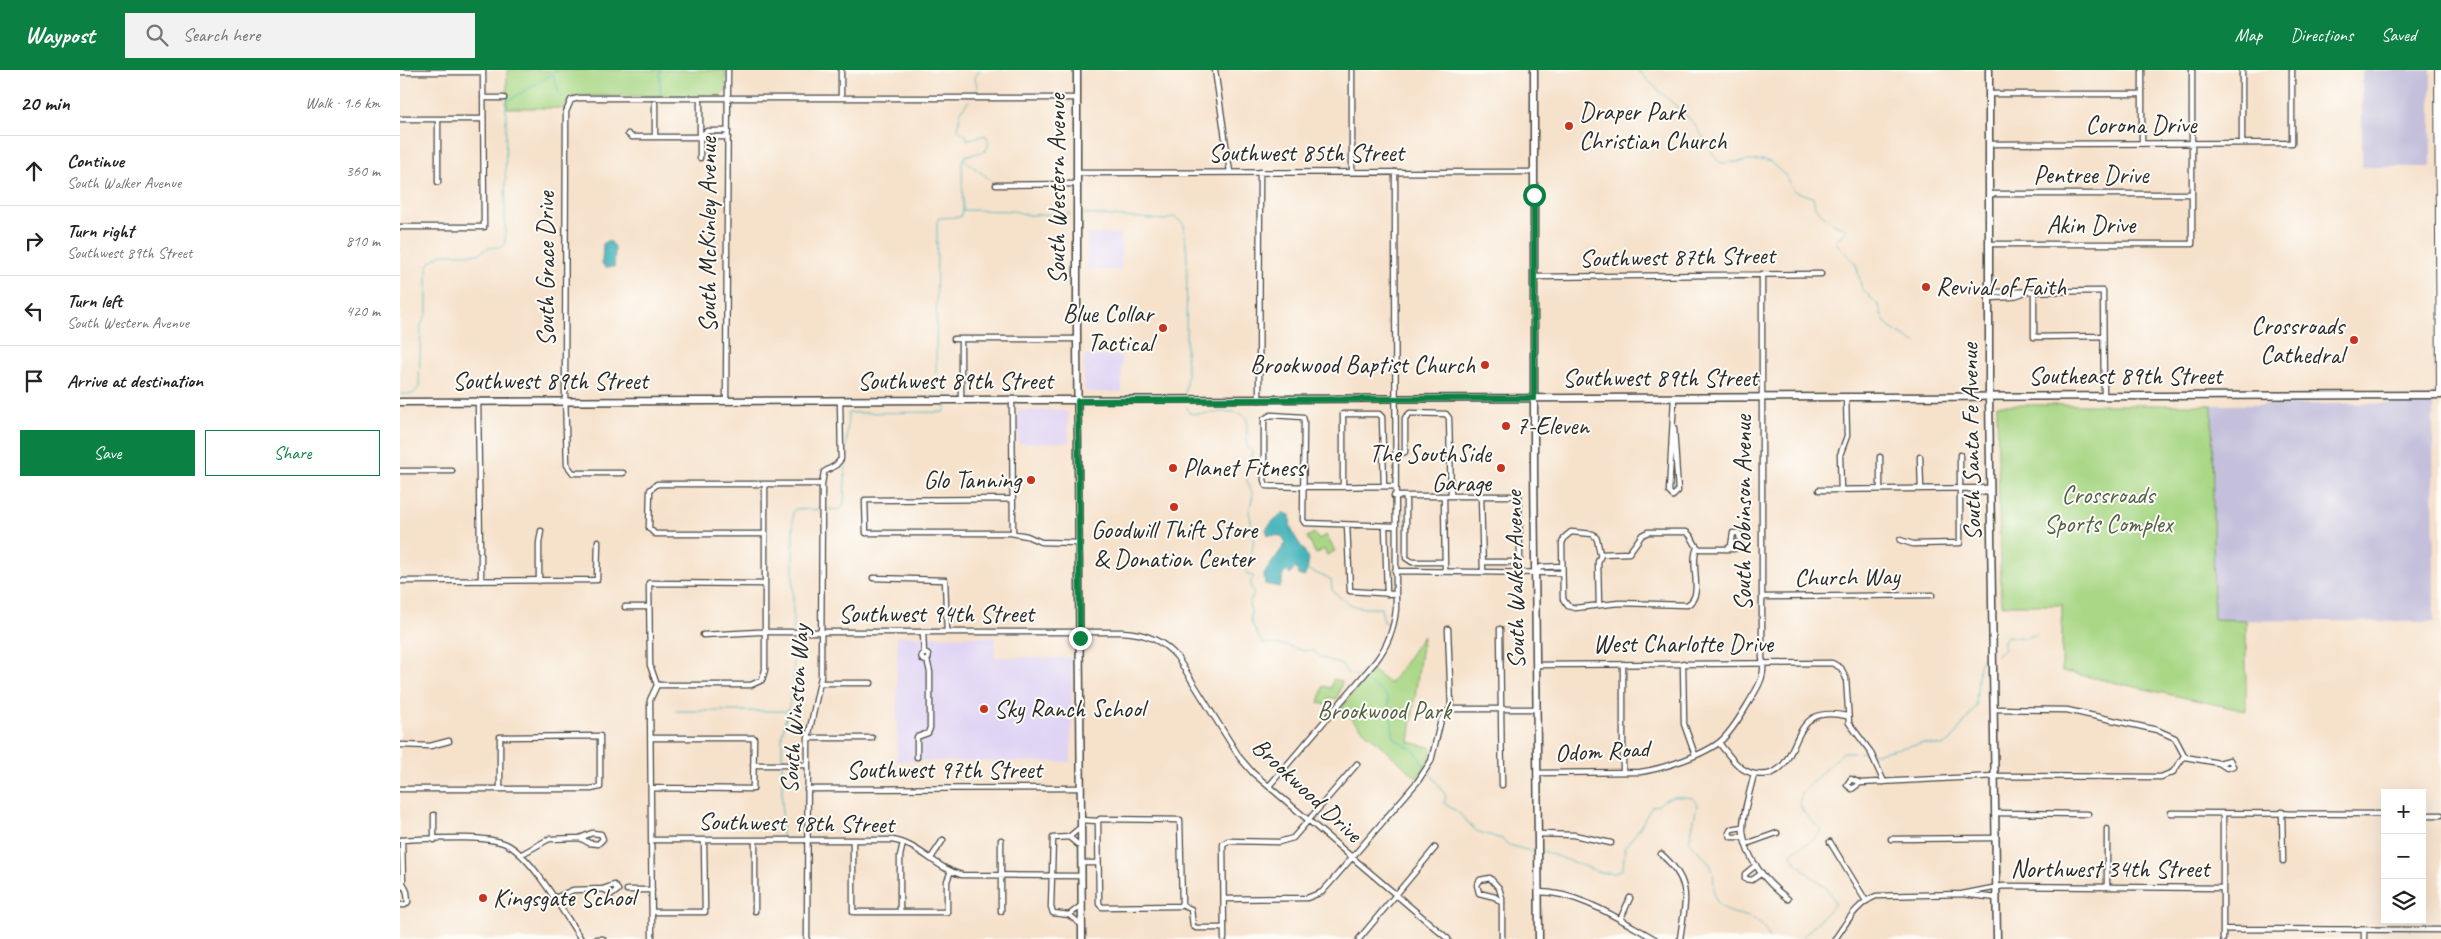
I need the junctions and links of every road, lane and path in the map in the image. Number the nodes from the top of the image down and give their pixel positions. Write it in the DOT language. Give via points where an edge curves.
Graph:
graph roads {
  1 [pos="728,70"];
  2 [pos="841,70"];
  3 [pos="1077,70"];
  4 [pos="1215,70"];
  5 [pos="1352,70"];
  6 [pos="1534,70"];
  7 [pos="1989,70"];
  8 [pos="2142,70"];
  9 [pos="2192,70"];
  10 [pos="2242,70"];
  11 [pos="2292,70"];
  12 [pos="2438,70"];
  13 [pos="483,71"];
  14 [pos="400,72"];
  15 [pos="1989,94"];
  16 [pos="2142,94"];
  17 [pos="483,98"];
  18 [pos="504,98"];
  19 [pos="728,98"];
  20 [pos="841,98"];
  21 [pos="1077,98"];
  22 [pos="700,102"];
  23 [pos="655,103"];
  24 [pos="400,118"];
  25 [pos="438,118"];
  26 [pos="483,119"];
  27 [pos="728,131"];
  28 [pos="628,134"];
  29 [pos="700,136"];
  30 [pos="655,137"];
  31 [pos="728,137"];
  32 [pos="2242,143"];
  33 [pos="1989,144"];
  34 [pos="2142,144"];
  35 [pos="2192,144"];
  36 [pos="700,158"];
  37 [pos="2440,161"];
  38 [pos="1230,172"];
  39 [pos="1260,172"];
  40 [pos="1352,172"];
  41 [pos="1395,172"];
  42 [pos="1534,172"];
  43 [pos="1077,173"];
  44 [pos="438,182"];
  45 [pos="1077,184"];
  46 [pos="996,185"];
  47 [pos="1989,194"];
  48 [pos="2192,194"];
  49 [pos="400,227"];
  50 [pos="1989,244"];
  51 [pos="1762,274"];
  52 [pos="1821,274"];
  53 [pos="1534,277"];
  54 [pos="2034,292"];
  55 [pos="1990,295"];
  56 [pos="2441,307"];
  57 [pos="2103,336"];
  58 [pos="954,339"];
  59 [pos="961,339"];
  60 [pos="1077,339"];
  61 [pos="2441,394"];
  62 [pos="2104,396"];
  63 [pos="1846,397"];
  64 [pos="1989,397"];
  65 [pos="1534,398"];
  66 [pos="1674,398"];
  67 [pos="1762,398"];
  68 [pos="1394,399"];
  69 [pos="1259,400"];
  70 [pos="478,401"];
  71 [pos="565,401"];
  72 [pos="726,401"];
  73 [pos="840,401"];
  74 [pos="961,401"];
  75 [pos="1012,401"];
  76 [pos="1078,401"];
  77 [pos="400,402"];
  78 [pos="1674,448"];
  79 [pos="1394,455"];
  80 [pos="1960,455"];
  81 [pos="1880,457"];
  82 [pos="1920,457"];
  83 [pos="400,470"];
  84 [pos="452,471"];
  85 [pos="623,473"];
  86 [pos="765,484"];
  87 [pos="822,484"];
  88 [pos="1304,486"];
  89 [pos="1343,486"];
  90 [pos="1384,486"];
  91 [pos="1394,486"];
  92 [pos="1880,489"];
  93 [pos="1921,489"];
  94 [pos="1960,489"];
  95 [pos="1819,490"];
  96 [pos="1841,490"];
  97 [pos="1991,490"];
  98 [pos="1394,496"];
  99 [pos="1406,496"];
  100 [pos="1444,496"];
  101 [pos="1451,496"];
  102 [pos="1482,496"];
  103 [pos="1013,499"];
  104 [pos="1347,525"];
  105 [pos="1385,526"];
  106 [pos="1395,526"];
  107 [pos="541,531"];
  108 [pos="1013,533"];
  109 [pos="764,534"];
  110 [pos="1900,540"];
  111 [pos="598,541"];
  112 [pos="1079,543"];
  113 [pos="1697,548"];
  114 [pos="1726,549"];
  115 [pos="1601,555"];
  116 [pos="1445,562"];
  117 [pos="1484,562"];
  118 [pos="1562,566"];
  119 [pos="1395,571"];
  120 [pos="1445,571"];
  121 [pos="1482,571"];
  122 [pos="1535,571"];
  123 [pos="1562,573"];
  124 [pos="873,578"];
  125 [pos="400,581"];
  126 [pos="481,581"];
  127 [pos="539,581"];
  128 [pos="764,584"];
  129 [pos="1386,594"];
  130 [pos="1396,594"];
  131 [pos="1932,595"];
  132 [pos="1763,597"];
  133 [pos="1599,605"];
  134 [pos="625,607"];
  135 [pos="650,607"];
  136 [pos="1448,629"];
  137 [pos="1500,629"];
  138 [pos="765,632"];
  139 [pos="821,632"];
  140 [pos="923,632"];
  141 [pos="947,632"];
  142 [pos="1079,632"];
  143 [pos="703,634"];
  144 [pos="1764,662"];
  145 [pos="1682,663"];
  146 [pos="1622,664"];
  147 [pos="1536,665"];
  148 [pos="821,683"];
  149 [pos="871,683"];
  150 [pos="657,685"];
  151 [pos="1450,709"];
  152 [pos="1501,709"];
  153 [pos="1536,709"];
  154 [pos="1994,709"];
  155 [pos="1847,716"];
  156 [pos="651,738"];
  157 [pos="808,738"];
  158 [pos="872,738"];
  159 [pos="449,741"];
  160 [pos="1719,743"];
  161 [pos="400,745"];
  162 [pos="1695,755"];
  163 [pos="2184,756"];
  164 [pos="917,757"];
  165 [pos="2219,763"];
  166 [pos="1358,764"];
  167 [pos="753,765"];
  168 [pos="807,765"];
  169 [pos="1623,772"];
  170 [pos="1537,773"];
  171 [pos="1754,774"];
  172 [pos="1995,776"];
  173 [pos="1884,782"];
  174 [pos="1860,783"];
  175 [pos="1269,786"];
  176 [pos="1502,786"];
  177 [pos="651,788"];
  178 [pos="1081,788"];
  179 [pos="400,789"];
  180 [pos="500,789"];
  181 [pos="807,789"];
  182 [pos="2282,812"];
  183 [pos="1995,813"];
  184 [pos="2171,813"];
  185 [pos="2088,814"];
  186 [pos="2223,814"];
  187 [pos="2381,814"];
  188 [pos="2426,814"];
  189 [pos="434,815"];
  190 [pos="2441,815"];
  191 [pos="1309,820"];
  192 [pos="1098,821"];
  193 [pos="1081,823"];
  194 [pos="1744,827"];
  195 [pos="2107,829"];
  196 [pos="1777,833"];
  197 [pos="1538,834"];
  198 [pos="1069,836"];
  199 [pos="1744,837"];
  200 [pos="580,838"];
  201 [pos="1996,838"];
  202 [pos="1891,839"];
  203 [pos="401,840"];
  204 [pos="434,840"];
  205 [pos="652,840"];
  206 [pos="704,840"];
  207 [pos="755,840"];
  208 [pos="807,840"];
  209 [pos="853,840"];
  210 [pos="943,840"];
  211 [pos="1001,840"];
  212 [pos="903,842"];
  213 [pos="1830,842"];
  214 [pos="1611,843"];
  215 [pos="1746,844"];
  216 [pos="1081,848"];
  217 [pos="1435,848"];
  218 [pos="522,854"];
  219 [pos="1661,854"];
  220 [pos="931,858"];
  221 [pos="1352,858"];
  222 [pos="2283,861"];
  223 [pos="1082,863"];
  224 [pos="1097,863"];
  225 [pos="1756,866"];
  226 [pos="951,871"];
  227 [pos="1762,873"];
  228 [pos="1001,875"];
  229 [pos="1051,876"];
  230 [pos="1082,876"];
  231 [pos="401,885"];
  232 [pos="2108,887"];
  233 [pos="1997,888"];
  234 [pos="2223,888"];
  235 [pos="603,889"];
  236 [pos="627,890"];
  237 [pos="652,890"];
  238 [pos="1538,892"];
  239 [pos="1396,894"];
  240 [pos="1962,894"];
  241 [pos="1630,898"];
  242 [pos="1997,898"];
  243 [pos="553,899"];
  244 [pos="1224,899"];
  245 [pos="1788,899"];
  246 [pos="1866,901"];
  247 [pos="1502,903"];
  248 [pos="400,905"];
  249 [pos="1181,905"];
  250 [pos="1082,906"];
  251 [pos="755,911"];
  252 [pos="1001,911"];
  253 [pos="652,912"];
  254 [pos="900,912"];
  255 [pos="1069,915"];
  256 [pos="1620,920"];
  257 [pos="1082,925"];
  258 [pos="1224,928"];
  259 [pos="2223,929"];
  260 [pos="2364,930"];
  261 [pos="2441,930"];
  262 [pos="652,937"];
  263 [pos="1836,937"];
  264 [pos="1361,938"];
  265 [pos="581,939"];
  266 [pos="596,939"];
  267 [pos="603,939"];
  268 [pos="807,939"];
  269 [pos="1082,939"];
  270 [pos="1224,939"];
  271 [pos="1448,939"];
  272 [pos="1502,939"];
  273 [pos="1539,939"];
  274 [pos="1655,939"];
  275 [pos="1680,939"];
  276 [pos="1844,939"];
  277 [pos="1997,939"];
  278 [pos="2223,939"];
  279 [pos="2364,939"];
  1 -- 19 [label="street, South McKinley Avenue"];
  2 -- 20 [label="street"];
  3 -- 21 [label="main road, South Western Avenue"];
  4 -- 38 [label="street"];
  5 -- 40 [label="street"];
  6 -- 42 [label="main road, South Walker Avenue"];
  7 -- 15 [label="main road, South Santa Fe Avenue"];
  8 -- 16 [label="street"];
  9 -- 35 [label="street"];
  10 -- 32 [label="street"];
  11 -- 32 [label="street, Corona Drive" via="2292,143"];
  12 -- 37 [label="main road"];
  13 -- 14 [label="street"];
  13 -- 17 [label="street"];
  15 -- 16 [label="street"];
  15 -- 33 [label="main road, South Santa Fe Avenue"];
  16 -- 34 [label="street"];
  17 -- 18 [label="street"];
  17 -- 26 [label="street"];
  19 -- 20 [label="street"];
  19 -- 27 [label="street, South McKinley Avenue"];
  19 -- 71 [label="street, South Grace Drive" via="579,98 569,102 566,112"];
  20 -- 21 [label="street"];
  21 -- 43 [label="main road, South Western Avenue"];
  22 -- 29 [label="street"];
  23 -- 30 [label="street"];
  24 -- 25 [label="street"];
  25 -- 26 [label="street"];
  25 -- 44 [label="street"];
  26 -- 49 [label="street" via="484,227"];
  27 -- 29 [label="street" via="707,131"];
  27 -- 31 [label="street, South McKinley Avenue"];
  28 -- 30 [label="street" via="632,137"];
  29 -- 30 [label="street"];
  29 -- 31 [label="street"];
  29 -- 36 [label="street"];
  31 -- 72 [label="street, South McKinley Avenue"];
  32 -- 35 [label="street, Corona Drive"];
  33 -- 34 [label="street, Corona Drive"];
  33 -- 47 [label="main road, South Santa Fe Avenue"];
  34 -- 35 [label="street, Corona Drive"];
  35 -- 48 [label="street"];
  37 -- 56 [label="main road"];
  38 -- 39 [label="street, Southwest 85th Street"];
  38 -- 43 [label="street, Southwest 85th Street"];
  39 -- 40 [label="street, Southwest 85th Street"];
  39 -- 69 [label="street"];
  40 -- 41 [label="street, Southwest 85th Street"];
  41 -- 42 [label="street, Southwest 85th Street"];
  41 -- 68 [label="street"];
  42 -- 53 [label="main road, South Walker Avenue"];
  43 -- 45 [label="main road, South Western Avenue"];
  45 -- 46 [label="street"];
  45 -- 60 [label="main road, South Western Avenue"];
  47 -- 48 [label="street, Pentree Drive"];
  47 -- 50 [label="main road, South Santa Fe Avenue"];
  48 -- 50 [label="street, Akin Drive" via="2192,244"];
  50 -- 55 [label="main road, South Santa Fe Avenue"];
  51 -- 52 [label="street, Southwest 87th Street"];
  51 -- 53 [label="street, Southwest 87th Street"];
  51 -- 67 [label="street, South Robinson Avenue"];
  53 -- 65 [label="main road, South Walker Avenue"];
  54 -- 55 [label="street" via="2011,297"];
  54 -- 57 [label="street" via="2103,292"];
  54 -- 57 [label="street" via="2034,337"];
  55 -- 64 [label="main road, South Santa Fe Avenue"];
  56 -- 61 [label="main road"];
  57 -- 62 [label="street"];
  58 -- 59 [label="street"];
  59 -- 60 [label="street"];
  59 -- 74 [label="street"];
  60 -- 76 [label="main road, South Western Avenue"];
  61 -- 62 [label="main road, Southeast 89th Street"];
  62 -- 64 [label="main road, Southeast 89th Street"];
  63 -- 64 [label="main road, Southwest 89th Street"];
  63 -- 67 [label="main road, Southwest 89th Street"];
  63 -- 96 [label="street" via="1847,436 1840,455"];
  64 -- 97 [label="main road, South Santa Fe Avenue"];
  65 -- 66 [label="main road, Southwest 89th Street"];
  65 -- 68 [label="main road, Southwest 89th Street"];
  65 -- 122 [label="main road, South Walker Avenue"];
  66 -- 67 [label="main road, Southwest 89th Street"];
  66 -- 78 [label="street"];
  67 -- 132 [label="street, South Robinson Avenue"];
  68 -- 69 [label="main road, Southwest 89th Street"];
  68 -- 79 [label="street"];
  69 -- 76 [label="main road, Southwest 89th Street"];
  70 -- 71 [label="main road, Southwest 89th Street"];
  70 -- 77 [label="main road, Southwest 89th Street"];
  70 -- 126 [label="street"];
  71 -- 72 [label="main road, Southwest 89th Street"];
  71 -- 85 [label="street, South Grace Drive" via="569,470 576,473"];
  72 -- 73 [label="main road, Southwest 89th Street"];
  73 -- 74 [label="main road, Southwest 89th Street"];
  73 -- 87 [label="street" via="841,459 824,472"];
  74 -- 75 [label="main road, Southwest 89th Street"];
  75 -- 76 [label="main road, Southwest 89th Street"];
  75 -- 103 [label="street"];
  76 -- 112 [label="main road, South Western Avenue"];
  78 -- 78 [label="street" via="1669,492 1673,496 1678,492"];
  79 -- 91 [label="street"];
  79 -- 101 [label="street" via="1405,452 1406,418 1410,413 1446,414 1449,418"];
  80 -- 94 [label="street"];
  81 -- 92 [label="street"];
  82 -- 93 [label="street"];
  83 -- 84 [label="street"];
  86 -- 87 [label="street"];
  86 -- 109 [label="street"];
  86 -- 109 [label="street" via="657,484 651,487 649,494 651,532 658,535"];
  87 -- 139 [label="street, South Winston Way"];
  88 -- 88 [label="street" via="1265,485 1266,417 1303,417"];
  88 -- 89 [label="street"];
  88 -- 104 [label="street" via="1303,520 1306,524"];
  89 -- 90 [label="street"];
  89 -- 90 [label="street" via="1343,414 1379,414 1382,417"];
  90 -- 91 [label="street"];
  91 -- 98 [label="street"];
  92 -- 93 [label="street"];
  92 -- 96 [label="street"];
  93 -- 94 [label="street"];
  94 -- 97 [label="street"];
  94 -- 110 [label="street" via="1960,543 1913,544"];
  95 -- 96 [label="street"];
  97 -- 154 [label="main road, South Santa Fe Avenue"];
  98 -- 99 [label="street"];
  98 -- 106 [label="street"];
  99 -- 100 [label="street"];
  99 -- 116 [label="street" via="1406,558 1412,562"];
  100 -- 101 [label="street"];
  100 -- 116 [label="street"];
  101 -- 102 [label="street"];
  102 -- 117 [label="street"];
  102 -- 117 [label="street" via="1519,496 1521,543 1520,558 1516,562"];
  103 -- 108 [label="street"];
  103 -- 108 [label="street" via="865,500 866,532"];
  104 -- 105 [label="street"];
  104 -- 129 [label="street" via="1350,591"];
  105 -- 106 [label="street"];
  105 -- 129 [label="street"];
  106 -- 119 [label="street"];
  107 -- 127 [label="street"];
  108 -- 112 [label="street" via="1041,542"];
  109 -- 128 [label="street"];
  111 -- 127 [label="street" via="597,580"];
  112 -- 142 [label="main road, South Western Avenue"];
  113 -- 114 [label="street"];
  113 -- 115 [label="street" via="1692,536 1686,532 1650,531 1642,535 1629,554"];
  113 -- 133 [label="street" via="1695,594 1690,604"];
  115 -- 118 [label="street" via="1596,537 1591,532 1575,531 1566,534 1562,543"];
  115 -- 133 [label="street" via="1598,562"];
  116 -- 120 [label="street"];
  117 -- 121 [label="street"];
  118 -- 122 [label="street" via="1541,567"];
  118 -- 123 [label="street"];
  119 -- 120 [label="street"];
  119 -- 130 [label="street"];
  120 -- 121 [label="street"];
  121 -- 122 [label="street"];
  122 -- 123 [label="street"];
  122 -- 147 [label="main road, South Walker Avenue"];
  123 -- 133 [label="street" via="1563,597 1568,606"];
  124 -- 141 [label="street" via="945,580"];
  125 -- 126 [label="street"];
  126 -- 127 [label="street"];
  128 -- 135 [label="street" via="649,584"];
  128 -- 138 [label="street"];
  129 -- 130 [label="street"];
  130 -- 175 [label="street" via="1395,619 1382,653"];
  131 -- 132 [label="street, Church Way"];
  132 -- 144 [label="street, South Robinson Avenue"];
  134 -- 135 [label="street"];
  135 -- 150 [label="street" via="650,665"];
  136 -- 151 [label="street"];
  137 -- 152 [label="street"];
  138 -- 139 [label="street, Southwest 94th Street"];
  138 -- 143 [label="street, Southwest 94th Street"];
  138 -- 150 [label="street" via="762,680 751,685"];
  139 -- 140 [label="street, Southwest 94th Street"];
  139 -- 148 [label="street, South Winston Way"];
  140 -- 141 [label="street, Southwest 94th Street"];
  140 -- 164 [label="street" via="922,658 927,660 930,672 930,728 928,733 917,737"];
  141 -- 142 [label="street, Southwest 94th Street"];
  142 -- 175 [label="street, Brookwood Drive" via="1135,633 1151,637 1168,647 1183,664 1240,758"];
  142 -- 178 [label="main road, South Western Avenue"];
  144 -- 145 [label="street, West Charlotte Drive"];
  144 -- 155 [label="street, West Charlotte Drive" via="1829,663 1841,668 1845,673"];
  144 -- 160 [label="street, Odom Road" via="1763,676 1755,691"];
  145 -- 146 [label="street, West Charlotte Drive"];
  145 -- 162 [label="street" via="1684,724"];
  146 -- 147 [label="street, West Charlotte Drive"];
  146 -- 169 [label="street"];
  147 -- 153 [label="main road, South Walker Avenue"];
  148 -- 149 [label="street"];
  148 -- 157 [label="street, South Winston Way"];
  150 -- 156 [label="street" via="650,700"];
  151 -- 152 [label="street"];
  151 -- 221 [label="street" via="1441,720 1431,761 1424,773"];
  152 -- 153 [label="street"];
  152 -- 176 [label="street"];
  153 -- 170 [label="main road, South Walker Avenue"];
  154 -- 163 [label="street" via="2067,710 2157,730 2175,738"];
  154 -- 172 [label="main road, South Santa Fe Avenue"];
  155 -- 171 [label="street" via="1828,714 1813,718 1780,768 1771,773"];
  155 -- 173 [label="street" via="1853,731 1873,757"];
  156 -- 167 [label="street" via="754,738"];
  156 -- 177 [label="street"];
  157 -- 158 [label="street"];
  157 -- 168 [label="street, South Winston Way"];
  159 -- 161 [label="street" via="430,746"];
  160 -- 162 [label="street, Odom Road"];
  160 -- 171 [label="street" via="1739,768"];
  162 -- 169 [label="street, Odom Road" via="1649,771"];
  163 -- 165 [label="street"];
  163 -- 172 [label="street" via="2173,772 2161,777"];
  166 -- 191 [label="street"];
  167 -- 168 [label="street"];
  167 -- 177 [label="street" via="753,788"];
  168 -- 181 [label="street, South Winston Way"];
  169 -- 170 [label="street, Odom Road"];
  170 -- 197 [label="main road, South Walker Avenue"];
  171 -- 194 [label="street"];
  172 -- 173 [label="street"];
  172 -- 183 [label="main road, South Santa Fe Avenue"];
  173 -- 174 [label="street"];
  175 -- 191 [label="street, Brookwood Drive"];
  177 -- 205 [label="street"];
  178 -- 181 [label="street, Southwest 97th Street"];
  178 -- 193 [label="main road, South Western Avenue"];
  179 -- 180 [label="street"];
  180 -- 180 [label="street" via="500,737 600,736 600,788"];
  181 -- 208 [label="street, South Winston Way"];
  182 -- 186 [label="street"];
  182 -- 187 [label="street"];
  182 -- 222 [label="street"];
  183 -- 185 [label="street"];
  183 -- 201 [label="main road, South Santa Fe Avenue"];
  184 -- 186 [label="street"];
  186 -- 234 [label="street"];
  188 -- 190 [label="street"];
  189 -- 204 [label="street"];
  191 -- 221 [label="street, Brookwood Drive"];
  191 -- 244 [label="street" via="1297,835 1284,842 1224,842"];
  192 -- 193 [label="street"];
  192 -- 224 [label="street"];
  192 -- 249 [label="street" via="1180,820"];
  193 -- 198 [label="street"];
  193 -- 216 [label="main road, South Western Avenue"];
  194 -- 199 [label="street"];
  194 -- 199 [label="street" via="1731,829 1729,833 1731,837"];
  195 -- 232 [label="street"];
  196 -- 215 [label="street"];
  197 -- 214 [label="street" via="1574,835"];
  197 -- 238 [label="main road, South Walker Avenue"];
  198 -- 216 [label="street"];
  198 -- 229 [label="street" via="1053,838"];
  199 -- 215 [label="street"];
  200 -- 218 [label="street" via="549,839"];
  201 -- 202 [label="street"];
  201 -- 233 [label="main road, South Santa Fe Avenue"];
  203 -- 204 [label="street"];
  203 -- 231 [label="street"];
  204 -- 218 [label="street" via="493,840"];
  205 -- 206 [label="street, Southwest 98th Street"];
  205 -- 237 [label="street"];
  206 -- 207 [label="street, Southwest 98th Street"];
  206 -- 253 [label="street" via="705,912"];
  207 -- 208 [label="street, Southwest 98th Street"];
  207 -- 251 [label="street"];
  208 -- 209 [label="street, Southwest 98th Street"];
  208 -- 268 [label="street, South Winston Way"];
  209 -- 212 [label="street, Southwest 98th Street"];
  209 -- 254 [label="street" via="853,912"];
  210 -- 220 [label="street"];
  211 -- 228 [label="street"];
  212 -- 220 [label="street, Southwest 98th Street"];
  212 -- 254 [label="street"];
  213 -- 246 [label="street"];
  215 -- 225 [label="street"];
  216 -- 223 [label="main road, South Western Avenue"];
  217 -- 239 [label="street"];
  218 -- 243 [label="street"];
  219 -- 275 [label="street" via="1677,869 1684,886"];
  220 -- 226 [label="street, Southwest 98th Street"];
  221 -- 239 [label="street, Brookwood Drive"];
  221 -- 244 [label="street" via="1326,888 1310,897"];
  223 -- 224 [label="street"];
  223 -- 230 [label="main road, South Western Avenue"];
  224 -- 249 [label="street" via="1098,899 1102,907"];
  225 -- 227 [label="street"];
  225 -- 227 [label="street" via="1745,874 1745,880 1752,880"];
  226 -- 228 [label="street, Southwest 98th Street" via="967,875"];
  226 -- 254 [label="street" via="947,881 947,912"];
  227 -- 245 [label="street"];
  228 -- 229 [label="street, Southwest 98th Street"];
  228 -- 252 [label="street"];
  229 -- 230 [label="street, Southwest 98th Street"];
  229 -- 255 [label="street" via="1053,913"];
  230 -- 250 [label="main road, South Western Avenue"];
  231 -- 248 [label="street" via="407,892 408,902"];
  232 -- 233 [label="street, Northwest 34th Street"];
  232 -- 234 [label="street, Northwest 34th Street"];
  233 -- 240 [label="street"];
  233 -- 242 [label="main road, South Santa Fe Avenue"];
  234 -- 259 [label="street"];
  235 -- 243 [label="street" via="573,890"];
  236 -- 237 [label="street"];
  237 -- 253 [label="street"];
  238 -- 256 [label="street" via="1562,894"];
  238 -- 273 [label="main road, South Walker Avenue"];
  239 -- 264 [label="street"];
  239 -- 271 [label="street, Brookwood Drive"];
  240 -- 242 [label="street"];
  240 -- 246 [label="street" via="1885,894"];
  241 -- 256 [label="street"];
  242 -- 277 [label="main road, South Santa Fe Avenue"];
  243 -- 265 [label="street"];
  244 -- 258 [label="street"];
  246 -- 263 [label="street" via="1855,910"];
  247 -- 247 [label="street" via="1502,891 1494,881 1485,878 1478,881 1479,893 1495,897"];
  247 -- 272 [label="street"];
  249 -- 258 [label="street" via="1191,909 1196,928"];
  250 -- 255 [label="street"];
  250 -- 257 [label="main road, South Western Avenue"];
  253 -- 262 [label="street"];
  255 -- 257 [label="street"];
  256 -- 274 [label="street"];
  257 -- 269 [label="main road, South Western Avenue"];
  258 -- 270 [label="street"];
  259 -- 260 [label="street"];
  259 -- 278 [label="street"];
  260 -- 261 [label="street"];
  260 -- 279 [label="street"];
  263 -- 276 [label="street"];
  266 -- 267 [label="street"];
}
